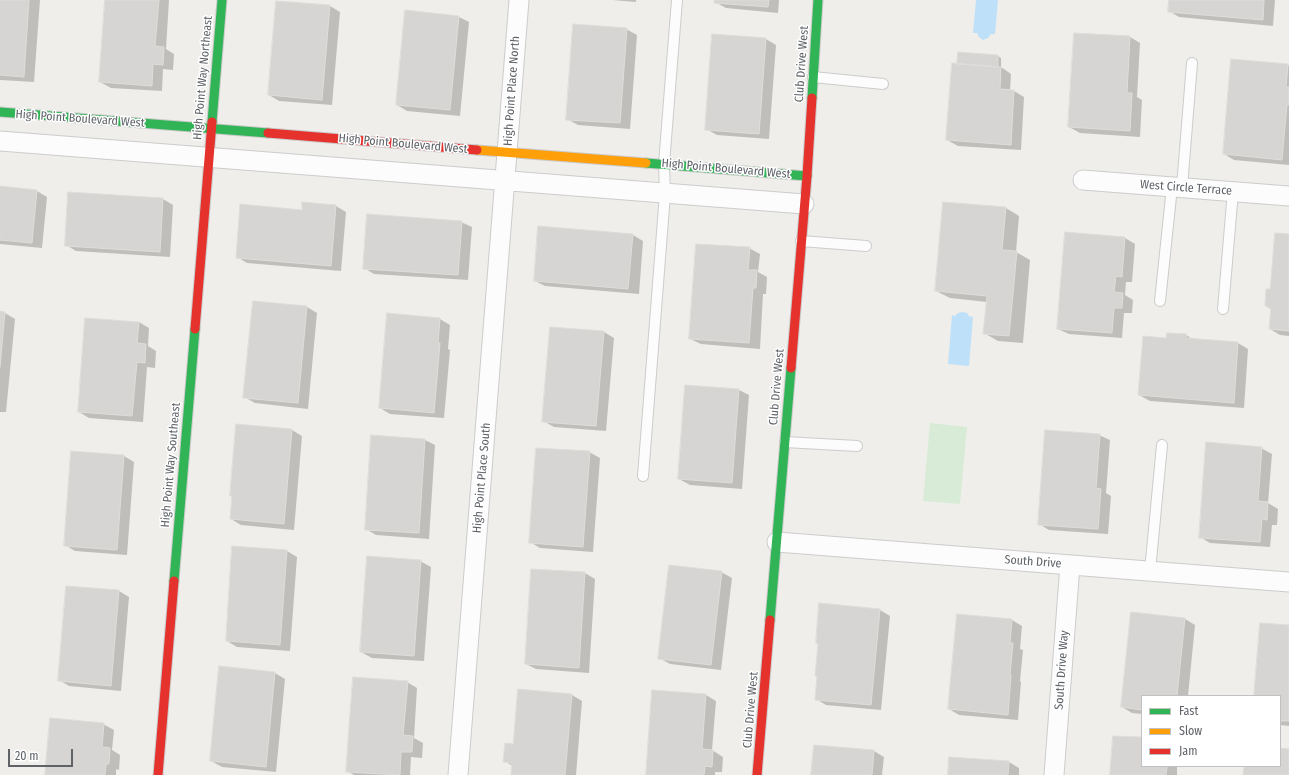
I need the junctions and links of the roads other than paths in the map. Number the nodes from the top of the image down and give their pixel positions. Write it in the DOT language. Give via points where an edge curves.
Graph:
graph roads {
  1 [pos="222,0"];
  2 [pos="519,0"];
  3 [pos="677,0"];
  4 [pos="818,0"];
  5 [pos="1192,63"];
  6 [pos="813,77"];
  7 [pos="883,84"];
  8 [pos="0,112"];
  9 [pos="211,129"];
  10 [pos="0,141"];
  11 [pos="508,152"];
  12 [pos="209,158"];
  13 [pos="664,164"];
  14 [pos="807,176"];
  15 [pos="1083,180"];
  16 [pos="506,181"];
  17 [pos="1177,187"];
  18 [pos="1233,191"];
  19 [pos="665,194"];
  20 [pos="1289,196"];
  21 [pos="804,204"];
  22 [pos="801,241"];
  23 [pos="866,246"];
  24 [pos="1160,301"];
  25 [pos="1223,309"];
  26 [pos="785,442"];
  27 [pos="1162,445"];
  28 [pos="857,446"];
  29 [pos="643,476"];
  30 [pos="776,542"];
  31 [pos="1070,565"];
  32 [pos="1150,571"];
  33 [pos="1289,582"];
  34 [pos="158,775"];
  35 [pos="458,775"];
  36 [pos="757,775"];
  37 [pos="1054,775"];
  1 -- 9 [label="street, High Point Way Northeast"];
  2 -- 11 [label="street, High Point Place North"];
  3 -- 13 [label="lane"];
  4 -- 6 [label="street, Club Drive West"];
  5 -- 17 [label="lane"];
  6 -- 7 [label="lane"];
  6 -- 14 [label="street, Club Drive West"];
  8 -- 9 [label="street, High Point Boulevard West"];
  9 -- 11 [label="street, High Point Boulevard West"];
  9 -- 12 [label="street, High Point Way Northeast"];
  10 -- 12 [label="street"];
  11 -- 13 [label="street, High Point Boulevard West"];
  11 -- 16 [label="street, High Point Place North"];
  12 -- 16 [label="street"];
  12 -- 34 [label="street, High Point Way Southeast"];
  13 -- 14 [label="street, High Point Boulevard West"];
  13 -- 19 [label="lane"];
  14 -- 21 [label="street, Club Drive West"];
  15 -- 17 [label="street, West Circle Terrace"];
  16 -- 19 [label="street"];
  16 -- 35 [label="street, High Point Place South"];
  17 -- 18 [label="street, West Circle Terrace"];
  17 -- 24 [label="lane"];
  18 -- 20 [label="street, West Circle Terrace"];
  18 -- 25 [label="lane"];
  19 -- 21 [label="street"];
  19 -- 29 [label="lane"];
  21 -- 22 [label="street, Club Drive West"];
  22 -- 23 [label="lane"];
  22 -- 26 [label="street, Club Drive West"];
  26 -- 28 [label="lane"];
  26 -- 30 [label="street, Club Drive West"];
  27 -- 32 [label="lane"];
  30 -- 31 [label="street, South Drive"];
  30 -- 36 [label="street, Club Drive West"];
  31 -- 32 [label="street, South Drive"];
  31 -- 37 [label="street, South Drive Way"];
  32 -- 33 [label="street, South Drive"];
}
